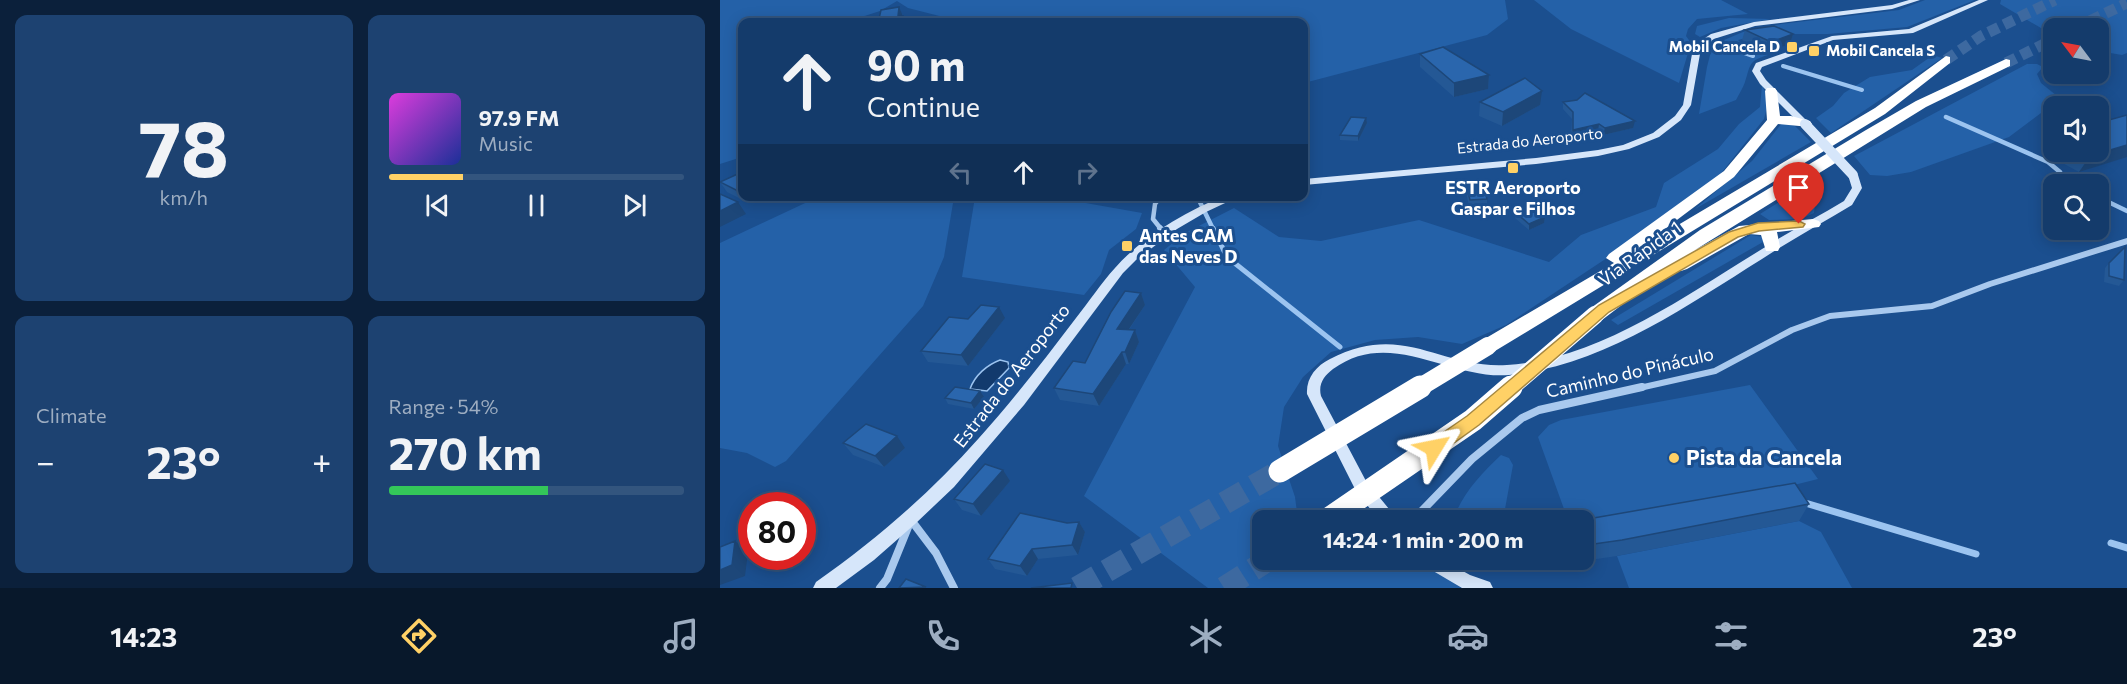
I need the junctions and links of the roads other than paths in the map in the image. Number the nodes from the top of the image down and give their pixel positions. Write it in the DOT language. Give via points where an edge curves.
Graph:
graph roads {
  1 [pos="1898,0"];
  2 [pos="1917,0"];
  3 [pos="1982,1"];
  4 [pos="1873,9"];
  5 [pos="1946,60"];
  6 [pos="2006,63"];
  7 [pos="1771,91"];
  8 [pos="1774,120"];
  9 [pos="1805,124"];
  10 [pos="1308,182"];
  11 [pos="1157,201"];
  12 [pos="1223,201"];
  13 [pos="1814,224"];
  14 [pos="1758,227"];
  15 [pos="1168,228"];
  16 [pos="2127,241"];
  17 [pos="1772,247"];
  18 [pos="1560,304"];
  19 [pos="1599,312"];
  20 [pos="1280,471"];
  21 [pos="1342,510"];
  22 [pos="1380,510"];
  23 [pos="1423,510"];
  24 [pos="911,520"];
  25 [pos="1446,570"];
  26 [pos="822,588"];
  27 [pos="880,588"];
  28 [pos="954,588"];
  29 [pos="1484,588"];
  1 -- 4 [label="main road, Estrada do Aeroporto"];
  2 -- 4 [label="main road, Estrada do Aeroporto"];
  3 -- 7 [label="main road" via="1910,31 1832,38 1770,59 1756,71"];
  4 -- 10 [label="main road, Estrada do Aeroporto" via="1754,24 1714,36 1696,54 1687,105 1678,118 1656,135 1626,147 1536,161"];
  5 -- 18 [label="highway, Via Rápida 1" via="1851,129"];
  6 -- 19 [label="highway, Via Rápida 1" via="1871,133 1706,234"];
  7 -- 8 [label="highway"];
  7 -- 9 [label="main road"];
  8 -- 9 [label="highway"];
  8 -- 18 [label="highway" via="1729,174 1612,260"];
  9 -- 13 [label="main road, bridge" via="1853,175 1857,187 1851,200"];
  11 -- 15 [label="street" via="1153,219"];
  12 -- 15 [label="main road, Estrada do Aeroporto"];
  13 -- 14 [label="highway"];
  13 -- 17 [label="main road"];
  14 -- 17 [label="highway" via="1769,232"];
  14 -- 19 [label="highway" via="1733,235"];
  15 -- 24 [label="main road, Estrada do Aeroporto" via="1119,270 977,453"];
  16 -- 23 [label="street, Caminho do Pináculo" via="1932,306 1830,316 1792,330 1716,371 1532,413 1501,433"];
  17 -- 22 [label="main road" via="1633,331 1553,361 1513,370 1483,370 1392,348 1340,359 1327,366 1315,379 1313,391 1361,486"];
  18 -- 20 [label="highway, Via Rápida 1, bridge"];
  19 -- 21 [label="highway, Via Rápida 1, bridge" via="1473,420"];
  24 -- 26 [label="main road, Estrada do Aeroporto"];
  24 -- 27 [label="street"];
  24 -- 28 [label="street" via="936,553"];
  25 -- 29 [label="main road"];
}
